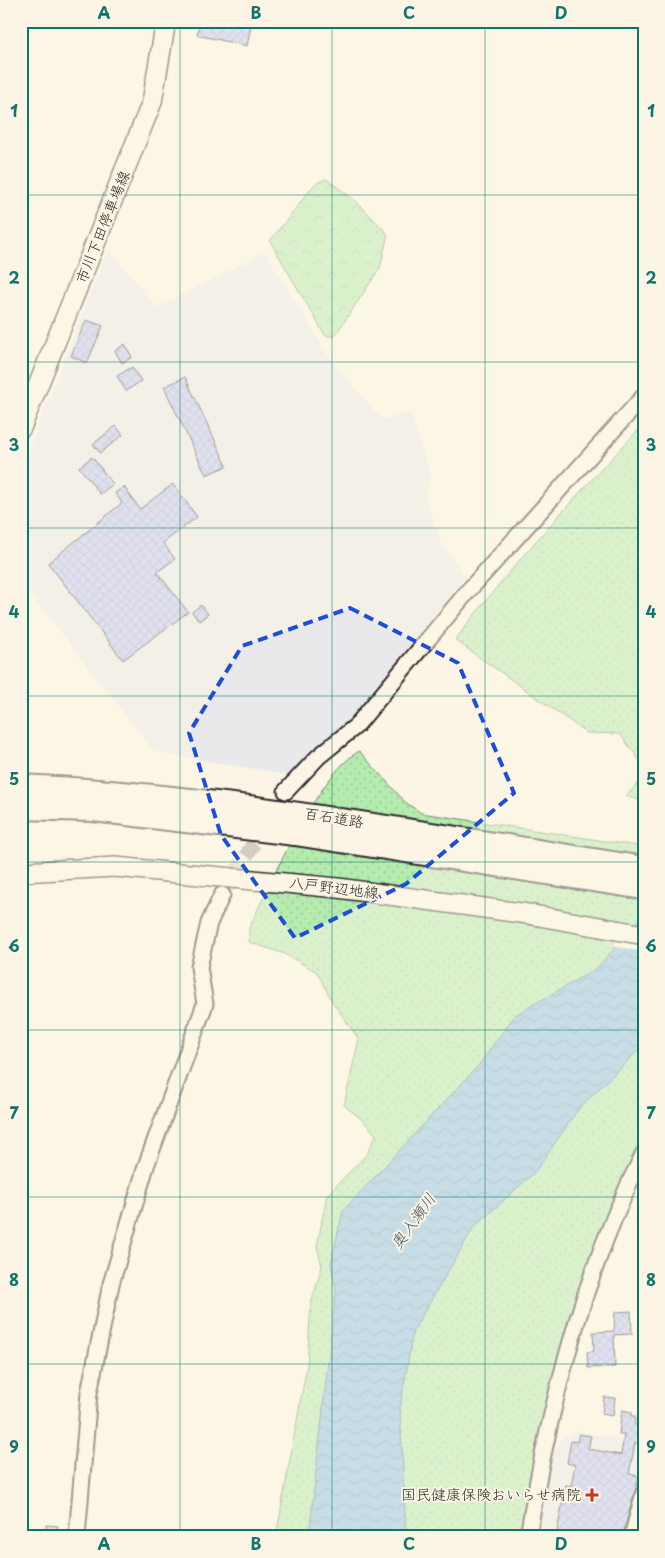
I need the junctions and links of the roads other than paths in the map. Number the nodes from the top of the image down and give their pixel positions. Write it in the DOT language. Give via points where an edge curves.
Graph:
graph roads {
  1 [pos="166,21"];
  2 [pos="644,396"];
  3 [pos="21,428"];
  4 [pos="21,786"];
  5 [pos="286,791"];
  6 [pos="21,808"];
  7 [pos="644,868"];
  8 [pos="21,872"];
  9 [pos="644,888"];
  10 [pos="222,895"];
  11 [pos="644,935"];
  12 [pos="644,1154"];
  13 [pos="644,1493"];
  14 [pos="77,1537"];
  15 [pos="528,1537"];
  16 [pos="632,1537"];
  1 -- 3 [label="main road, 市川下田停車場線" via="152,102"];
  2 -- 5 [label="street" via="468,591 356,726 318,757"];
  4 -- 7 [label="highway, 百石道路" via="97,790 307,814"];
  6 -- 9 [label="highway, 百石道路" via="93,810 295,834"];
  8 -- 11 [label="main road, 八戸野辺地線" via="115,867 266,880 528,914"];
  10 -- 14 [label="street" via="209,923 199,967 205,1004 146,1166 111,1284 89,1392"];
  12 -- 15 [label="street" via="619,1202 580,1306 538,1474"];
  13 -- 16 [label="street"];
}
